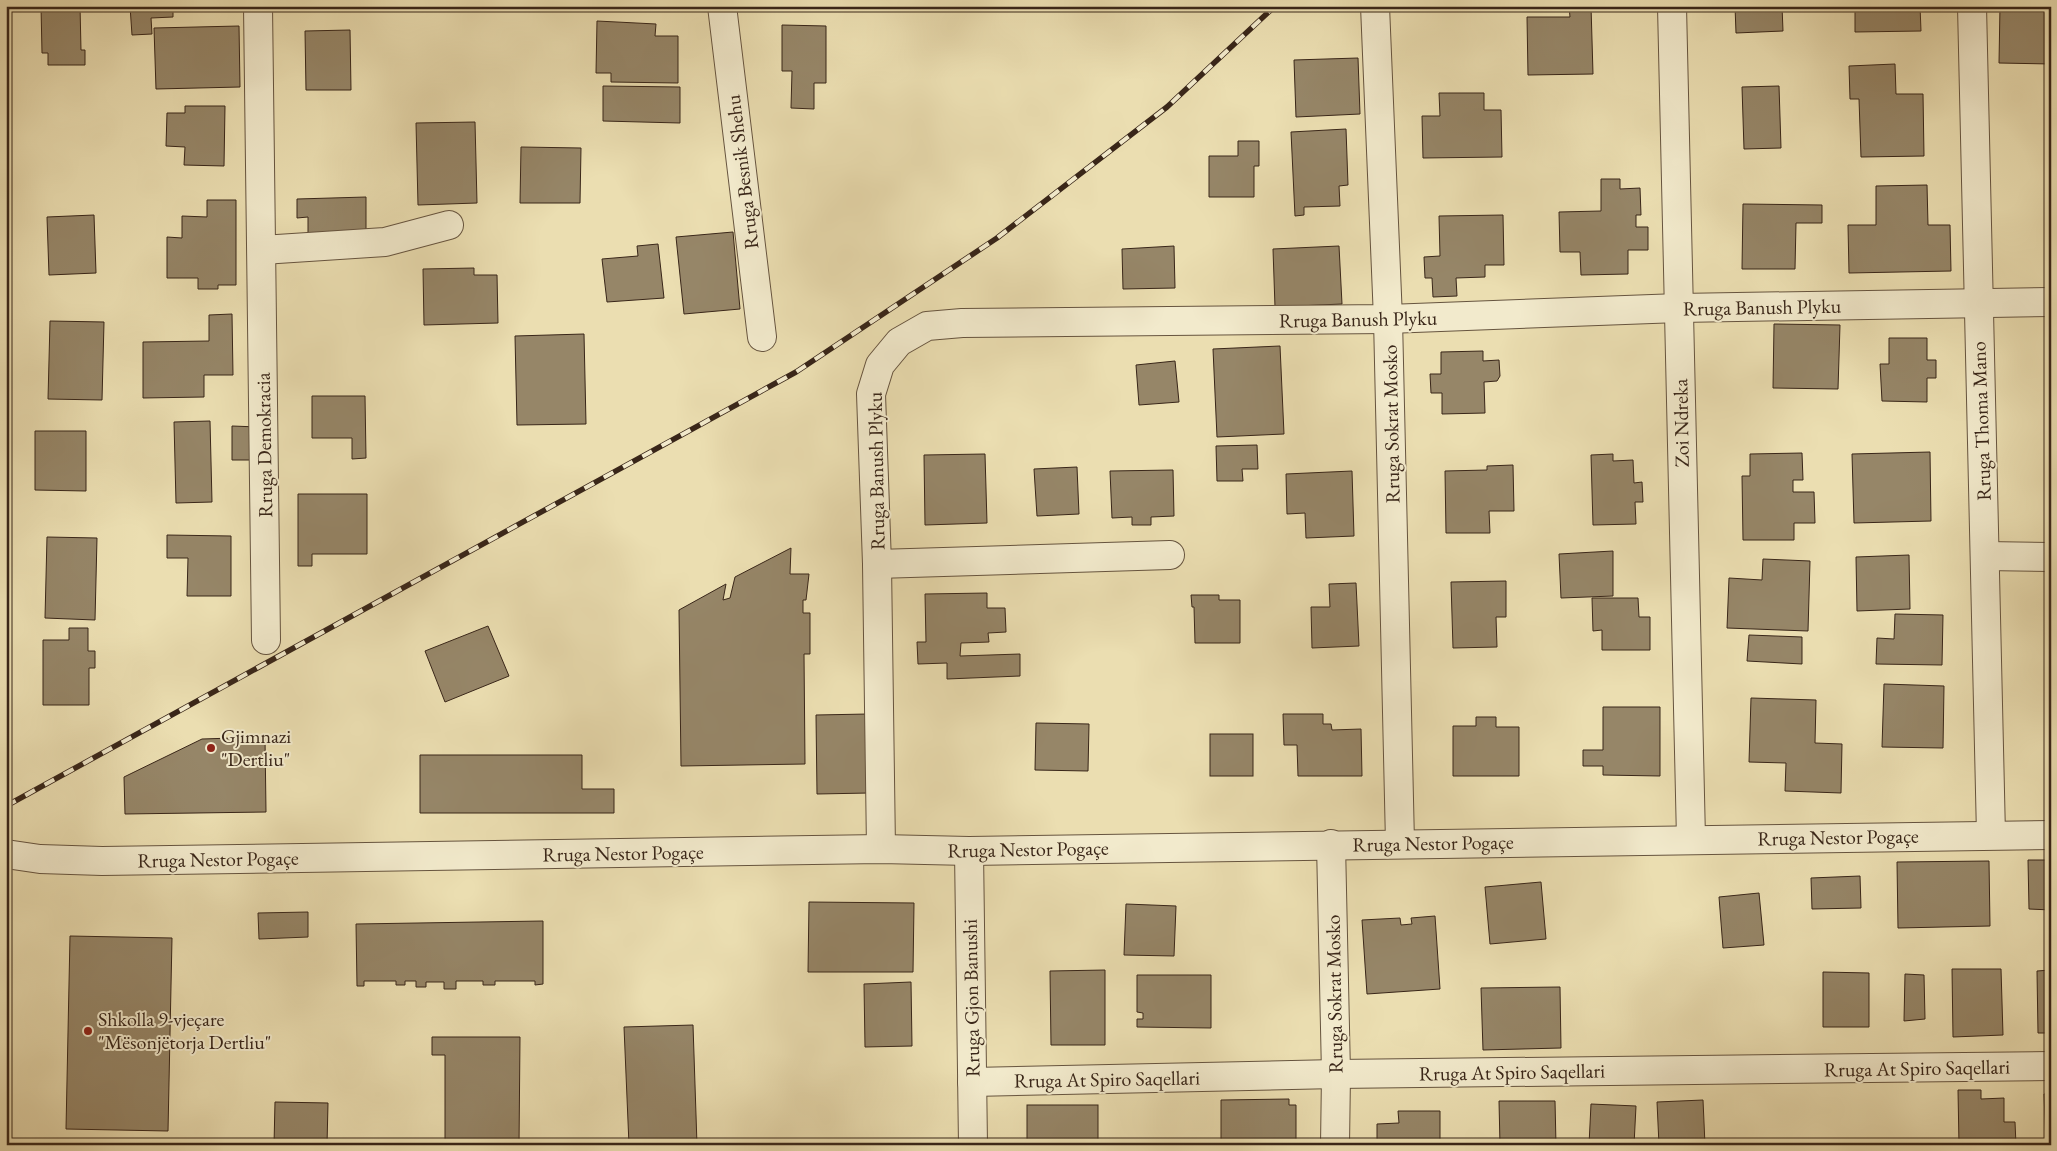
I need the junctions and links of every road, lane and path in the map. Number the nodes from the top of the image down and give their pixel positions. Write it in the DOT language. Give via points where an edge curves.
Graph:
graph roads {
  1 [pos="258,6"];
  2 [pos="722,6"];
  3 [pos="1375,6"];
  4 [pos="1672,6"];
  5 [pos="1972,6"];
  6 [pos="449,224"];
  7 [pos="262,250"];
  8 [pos="2051,302"];
  9 [pos="1977,304"];
  10 [pos="1679,308"];
  11 [pos="1388,319"];
  12 [pos="762,337"];
  13 [pos="1170,555"];
  14 [pos="1985,556"];
  15 [pos="2051,557"];
  16 [pos="877,564"];
  17 [pos="266,640"];
  18 [pos="2051,834"];
  19 [pos="1991,835"];
  20 [pos="1690,839"];
  21 [pos="1400,843"];
  22 [pos="1331,844"];
  23 [pos="881,849"];
  24 [pos="969,851"];
  25 [pos="6,854"];
  26 [pos="2051,1066"];
  27 [pos="1336,1074"];
  28 [pos="972,1082"];
  29 [pos="973,1145"];
  30 [pos="1335,1145"];
  1 -- 7 [label="street, Rruga Demokracia"];
  2 -- 12 [label="street, Rruga Besnik Shehu"];
  3 -- 11 [label="street, Rruga Sokrat Mosko"];
  4 -- 10 [label="street, Zoi Ndreka"];
  5 -- 9 [label="street, Rruga Thoma Mano"];
  6 -- 7 [label="street" via="385,242"];
  7 -- 17 [label="street, Rruga Demokracia"];
  8 -- 9 [label="street, Rruga Banush Plyku"];
  9 -- 10 [label="street, Rruga Banush Plyku"];
  9 -- 14 [label="street, Rruga Thoma Mano"];
  10 -- 11 [label="street, Rruga Banush Plyku"];
  10 -- 20 [label="street, Zoi Ndreka"];
  11 -- 16 [label="street, Rruga Banush Plyku" via="927,326 899,342 880,365 871,394"];
  11 -- 21 [label="street, Rruga Sokrat Mosko"];
  13 -- 16 [label="street, Rruga Banush Plyku"];
  14 -- 15 [label="street"];
  14 -- 19 [label="street, Rruga Thoma Mano"];
  16 -- 23 [label="street, Rruga Banush Plyku"];
  18 -- 19 [label="street, Rruga Nestor Pogaçe"];
  19 -- 20 [label="street, Rruga Nestor Pogaçe"];
  20 -- 21 [label="street, Rruga Nestor Pogaçe"];
  21 -- 22 [label="street, Rruga Nestor Pogaçe"];
  22 -- 24 [label="street, Rruga Nestor Pogaçe"];
  22 -- 27 [label="street, Rruga Sokrat Mosko"];
  23 -- 24 [label="street, Rruga Nestor Pogaçe"];
  23 -- 25 [label="street, Rruga Nestor Pogaçe" via="102,860 40,859"];
  24 -- 28 [label="street, Rruga Gjon Banushi"];
  26 -- 27 [label="street, Rruga At Spiro Saqellari"];
  27 -- 28 [label="street, Rruga At Spiro Saqellari"];
  27 -- 30 [label="street, Rruga Sokrat Mosko"];
  28 -- 29 [label="street, Rruga Gjon Banushi"];
}
